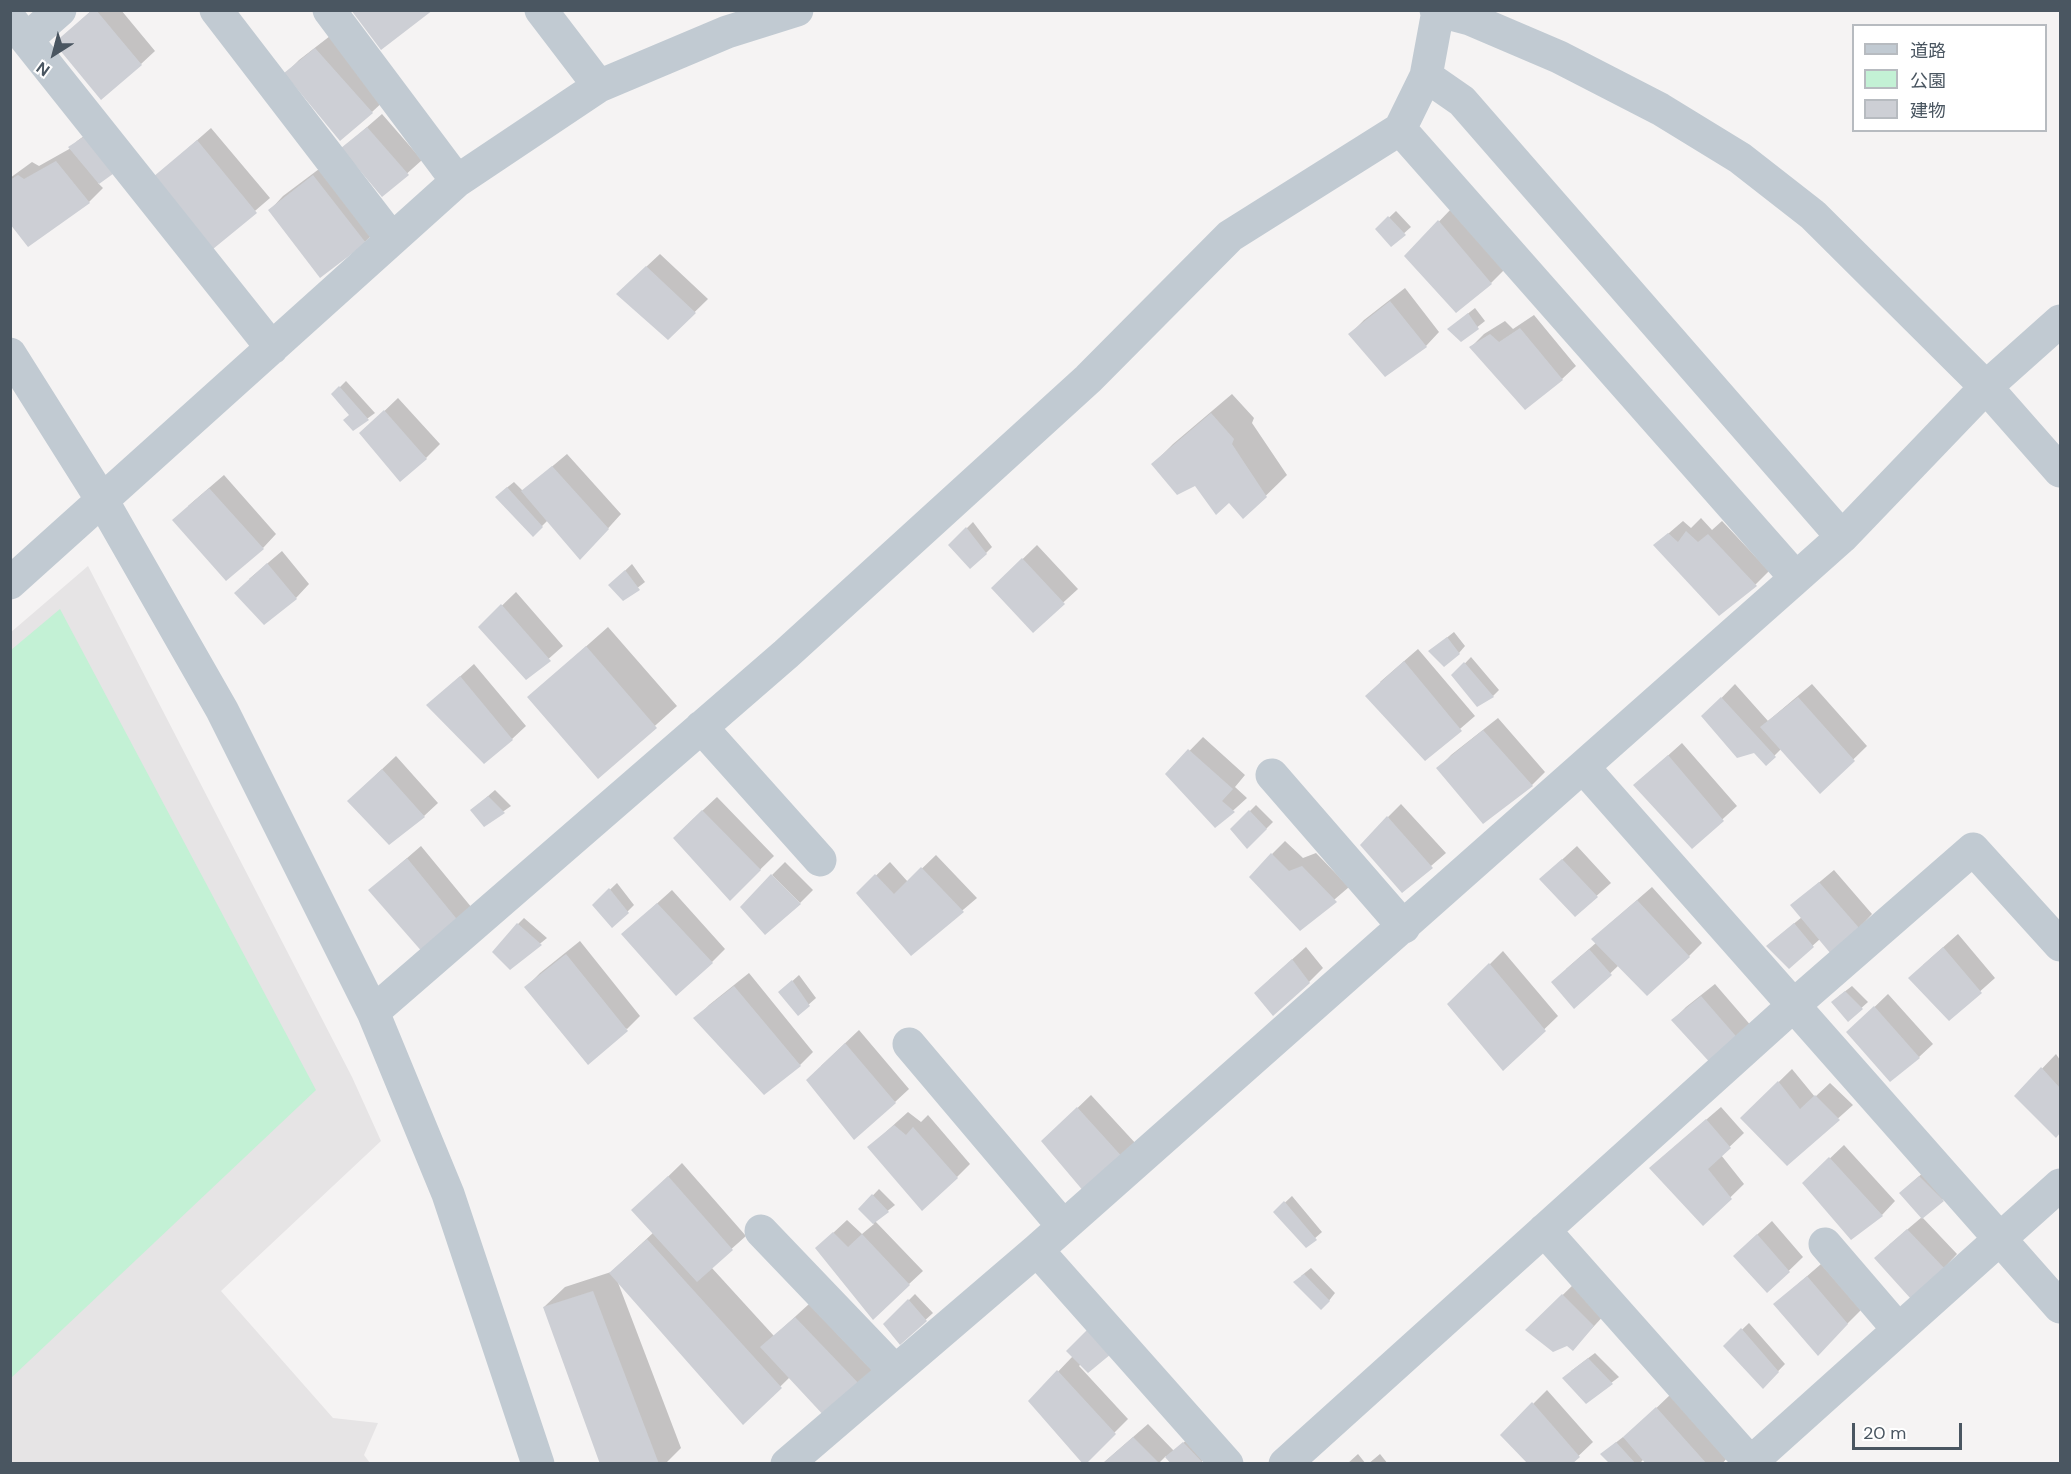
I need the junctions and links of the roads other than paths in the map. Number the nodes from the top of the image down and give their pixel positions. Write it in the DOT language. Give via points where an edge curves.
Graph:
graph roads {
  1 [pos="60,10"];
  2 [pos="216,10"];
  3 [pos="328,10"];
  4 [pos="541,10"];
  5 [pos="797,10"];
  6 [pos="1437,11"];
  7 [pos="19,29"];
  8 [pos="1426,76"];
  9 [pos="599,86"];
  10 [pos="1400,129"];
  11 [pos="458,181"];
  12 [pos="392,239"];
  13 [pos="2061,321"];
  14 [pos="272,348"];
  15 [pos="10,354"];
  16 [pos="1986,387"];
  17 [pos="2061,471"];
  18 [pos="102,500"];
  19 [pos="1842,537"];
  20 [pos="1796,578"];
  21 [pos="10,583"];
  22 [pos="702,727"];
  23 [pos="1583,767"];
  24 [pos="1272,775"];
  25 [pos="819,860"];
  26 [pos="1404,927"];
  27 [pos="2061,945"];
  28 [pos="1794,1005"];
  29 [pos="373,1012"];
  30 [pos="909,1044"];
  31 [pos="2061,1185"];
  32 [pos="1063,1226"];
  33 [pos="1544,1230"];
  34 [pos="761,1231"];
  35 [pos="2000,1238"];
  36 [pos="1825,1244"];
  37 [pos="1037,1250"];
  38 [pos="2061,1307"];
  39 [pos="1898,1329"];
  40 [pos="895,1371"];
  41 [pos="1750,1463"];
  42 [pos="538,1464"];
  43 [pos="787,1464"];
  44 [pos="1227,1464"];
  45 [pos="1285,1464"];
  1 -- 7 [label="street"];
  2 -- 12 [label="street"];
  3 -- 11 [label="street"];
  4 -- 9 [label="street"];
  5 -- 9 [label="street" via="727,32"];
  6 -- 8 [label="street"];
  6 -- 16 [label="street" via="1470,19 1559,57 1660,109 1740,158 1813,215"];
  7 -- 14 [label="street"];
  8 -- 10 [label="street"];
  8 -- 19 [label="street" via="1462,101"];
  9 -- 11 [label="street"];
  10 -- 20 [label="street"];
  10 -- 22 [label="street" via="1230,236 1088,379"];
  11 -- 12 [label="street"];
  12 -- 14 [label="street"];
  13 -- 16 [label="street"];
  14 -- 18 [label="street"];
  15 -- 18 [label="street"];
  16 -- 17 [label="street"];
  16 -- 19 [label="street"];
  18 -- 21 [label="street"];
  18 -- 29 [label="street" via="222,710"];
  19 -- 20 [label="street"];
  20 -- 23 [label="street"];
  22 -- 25 [label="street"];
  22 -- 29 [label="street"];
  23 -- 26 [label="street"];
  23 -- 28 [label="street"];
  24 -- 26 [label="street"];
  26 -- 32 [label="street"];
  27 -- 28 [label="street" via="1973,849"];
  28 -- 33 [label="street"];
  28 -- 35 [label="street"];
  29 -- 42 [label="street" via="448,1194"];
  30 -- 32 [label="street"];
  31 -- 35 [label="street"];
  32 -- 37 [label="street"];
  33 -- 41 [label="street"];
  33 -- 45 [label="street"];
  34 -- 40 [label="street"];
  35 -- 38 [label="street"];
  35 -- 39 [label="street"];
  36 -- 39 [label="street"];
  37 -- 40 [label="street"];
  37 -- 44 [label="street"];
  39 -- 41 [label="street"];
  40 -- 43 [label="street"];
}
